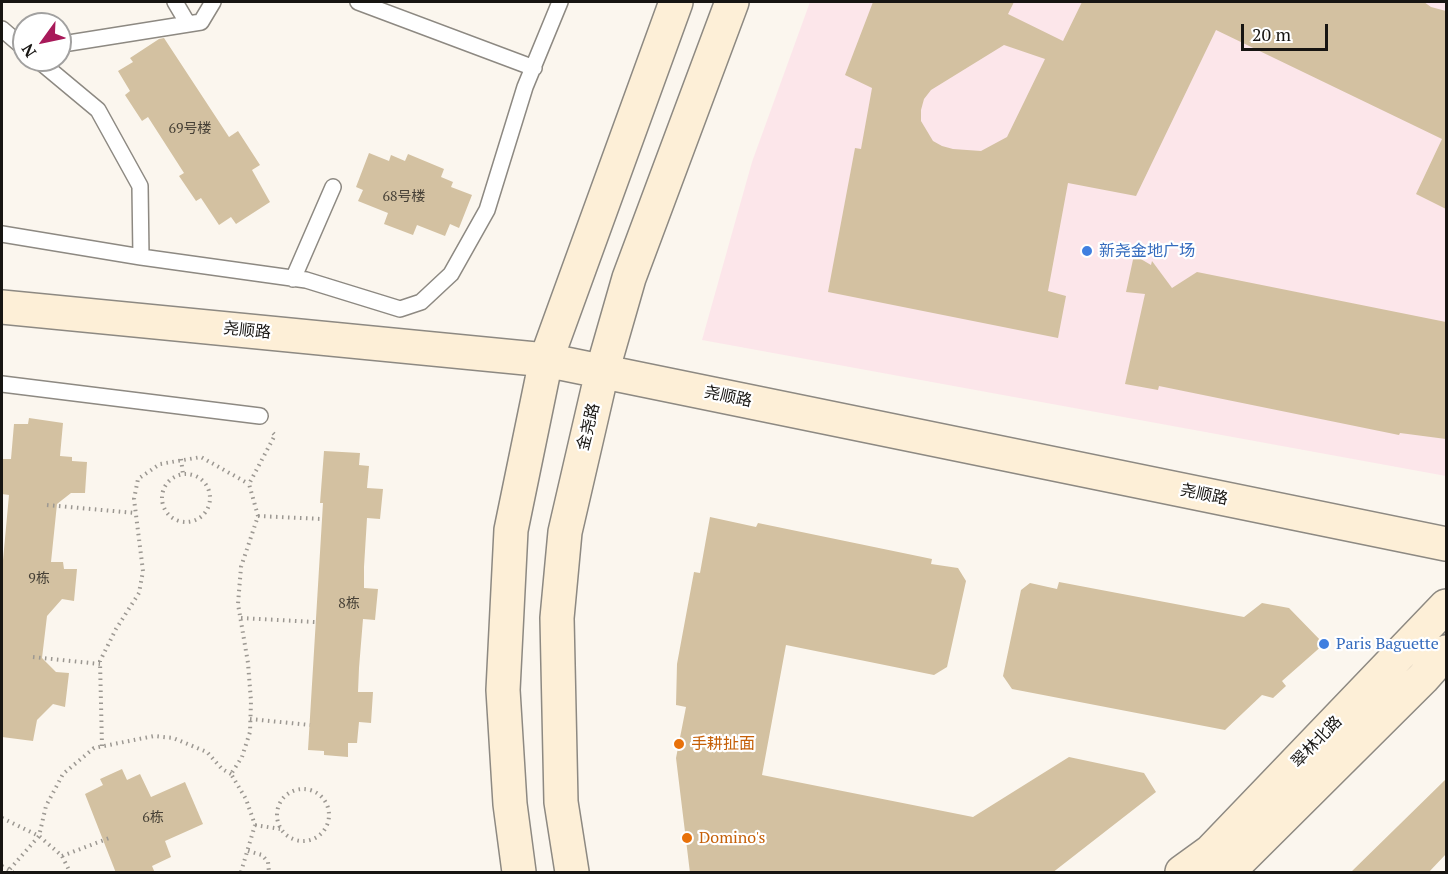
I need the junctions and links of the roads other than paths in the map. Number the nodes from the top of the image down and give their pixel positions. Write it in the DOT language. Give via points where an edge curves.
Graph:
graph roads {
  1 [pos="175,2"];
  2 [pos="213,2"];
  3 [pos="358,2"];
  4 [pos="560,2"];
  5 [pos="676,2"];
  6 [pos="732,2"];
  7 [pos="188,24"];
  8 [pos="72,43"];
  9 [pos="534,68"];
  10 [pos="52,72"];
  11 [pos="333,187"];
  12 [pos="2,234"];
  13 [pos="141,257"];
  14 [pos="293,279"];
  15 [pos="2,307"];
  16 [pos="546,360"];
  17 [pos="602,372"];
  18 [pos="2,384"];
  19 [pos="260,416"];
  20 [pos="1446,544"];
  21 [pos="1446,606"];
  22 [pos="1446,652"];
  23 [pos="519,873"];
  24 [pos="572,873"];
  25 [pos="1182,873"];
  26 [pos="1224,873"];
  1 -- 7 [label="lane"];
  2 -- 7 [label="lane" via="201,22"];
  3 -- 9 [label="lane"];
  4 -- 9 [label="lane"];
  5 -- 16 [label="main road"];
  6 -- 17 [label="main road, 金尧路" via="629,278"];
  7 -- 8 [label="lane"];
  9 -- 14 [label="lane" via="487,210 451,274 421,302 400,309"];
  10 -- 13 [label="lane" via="98,110 140,186"];
  11 -- 14 [label="lane"];
  12 -- 13 [label="lane"];
  13 -- 14 [label="lane"];
  15 -- 16 [label="main road, 尧顺路"];
  16 -- 17 [label="main road, 尧顺路"];
  16 -- 23 [label="main road" via="511,530 503,690"];
  17 -- 20 [label="main road, 尧顺路"];
  17 -- 24 [label="main road, 金尧路" via="565,532 557,618 561,802"];
  18 -- 19 [label="lane"];
  21 -- 25 [label="main road, 翠林北路" via="1211,851"];
  22 -- 26 [label="main road, 翠林北路"];
}
